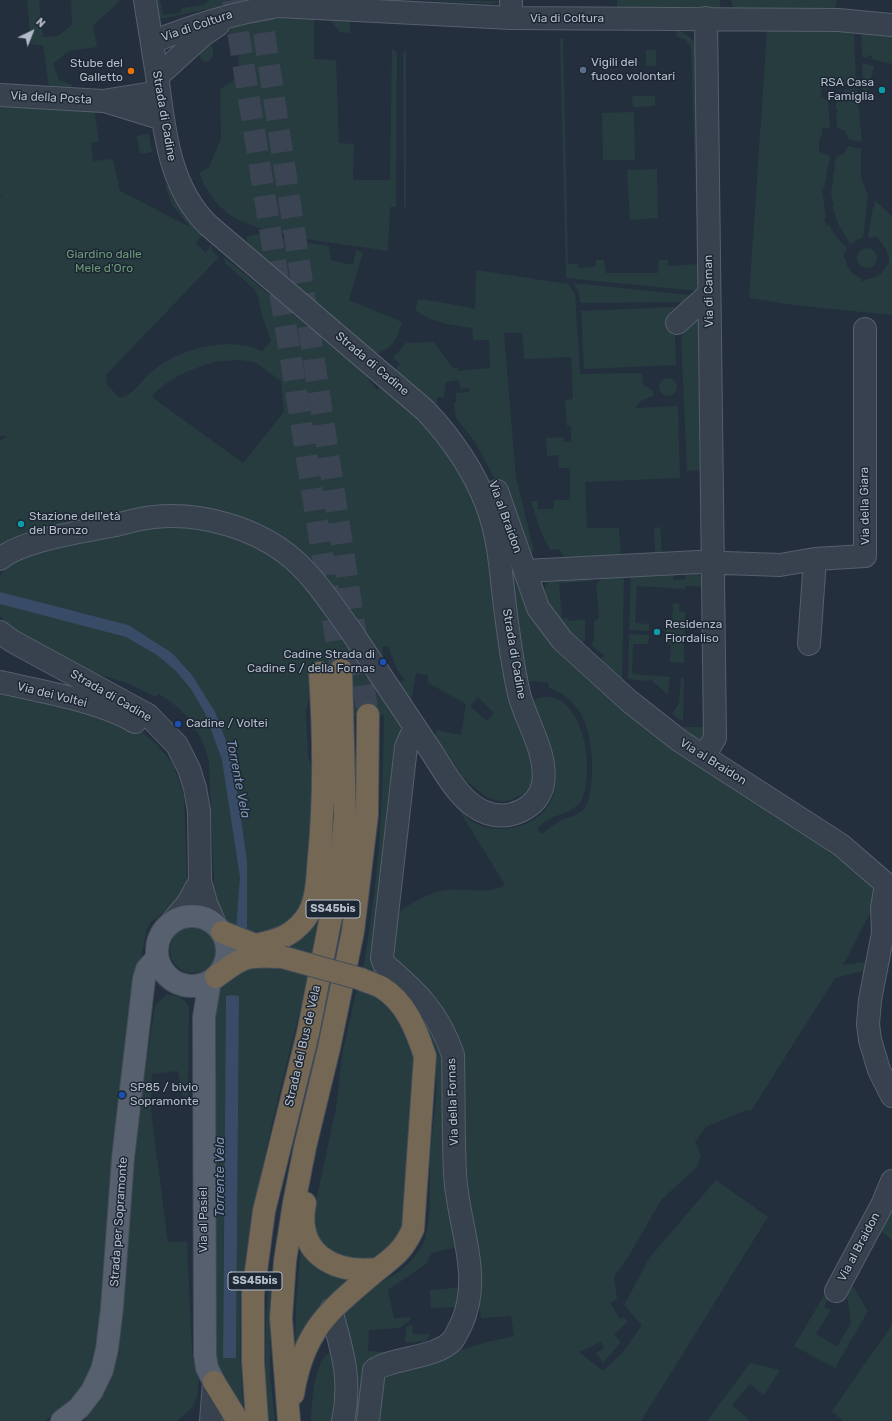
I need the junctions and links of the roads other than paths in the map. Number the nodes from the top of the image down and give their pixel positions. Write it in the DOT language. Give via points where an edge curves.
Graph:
graph roads {
  1 [pos="145,0"];
  2 [pos="511,9"];
  3 [pos="242,12"];
  4 [pos="706,18"];
  5 [pos="892,25"];
  6 [pos="152,42"];
  7 [pos="158,84"];
  8 [pos="0,94"];
  9 [pos="103,101"];
  10 [pos="163,119"];
  11 [pos="709,294"];
  12 [pos="677,323"];
  13 [pos="866,329"];
  14 [pos="426,411"];
  15 [pos="0,559"];
  16 [pos="815,559"];
  17 [pos="714,563"];
  18 [pos="534,570"];
  19 [pos="0,632"];
  20 [pos="809,644"];
  21 [pos="0,682"];
  22 [pos="368,715"];
  23 [pos="415,727"];
  24 [pos="184,756"];
  25 [pos="704,756"];
  26 [pos="200,881"];
  27 [pos="889,883"];
  28 [pos="171,922"];
  29 [pos="218,928"];
  30 [pos="256,945"];
  31 [pos="282,957"];
  32 [pos="157,958"];
  33 [pos="213,979"];
  34 [pos="178,983"];
  35 [pos="141,1008"];
  36 [pos="204,1017"];
  37 [pos="329,1048"];
  38 [pos="892,1096"];
  39 [pos="892,1181"];
  40 [pos="378,1269"];
  41 [pos="836,1291"];
  42 [pos="331,1310"];
  43 [pos="214,1382"];
  44 [pos="62,1421"];
  45 [pos="211,1421"];
  46 [pos="238,1421"];
  47 [pos="257,1421"];
  48 [pos="290,1421"];
  49 [pos="343,1421"];
  50 [pos="368,1421"];
  1 -- 6 [label="street, Strada di Cadine"];
  2 -- 3 [label="street, Via di Coltura" via="279,6"];
  2 -- 4 [label="street, Via di Coltura"];
  3 -- 6 [label="street, Via di Coltura" via="217,18"];
  3 -- 7 [label="street, Via di Coltura" via="207,32"];
  4 -- 5 [label="street, Via di Coltura" via="838,20"];
  4 -- 11 [label="street, Via di Caman"];
  6 -- 7 [label="street, Strada di Cadine"];
  7 -- 9 [label="street, Via della Posta"];
  7 -- 10 [label="street, Strada di Cadine"];
  8 -- 9 [label="street, Via della Posta"];
  9 -- 10 [label="street, Via della Posta"];
  10 -- 14 [label="street, Strada di Cadine" via="181,188 188,203 198,215"];
  11 -- 12 [label="street"];
  11 -- 17 [label="street, Via di Caman"];
  13 -- 16 [label="street, Via della Giara" via="865,556"];
  14 -- 18 [label="street, Via al Braidon" via="432,406 444,412 478,454"];
  14 -- 23 [label="street, Strada di Cadine" via="461,452 492,523 500,560 510,649 519,693 542,760 544,774 537,798 527,808 515,814 492,815 473,806 455,787"];
  15 -- 23 [label="street, Strada di Cadine" via="22,547 154,517 186,517 219,522 244,530 269,542 310,576"];
  16 -- 17 [label="street, Via della Giara" via="780,565"];
  16 -- 20 [label="street"];
  17 -- 18 [label="street, Via della Giara"];
  17 -- 25 [label="street" via="715,738"];
  18 -- 25 [label="street, Via al Braidon" via="540,603 551,626 566,644 629,701 680,742"];
  19 -- 24 [label="street, Strada di Cadine" via="148,715"];
  21 -- 24 [label="street, Via dei Voltei" via="116,712 137,723 171,755"];
  22 -- 37 [label="highway, Strada del Bus de Véla / SS45bis" via="367,815 354,931"];
  23 -- 50 [label="street, Via della Fornas" via="406,747 382,958 384,964 421,996 432,1011 453,1055 455,1174 468,1250 470,1298 452,1342 439,1349 374,1370"];
  24 -- 26 [label="street, Strada di Cadine" via="199,811"];
  25 -- 27 [label="street, Via al Braidon" via="841,845"];
  26 -- 28 [label="street, Strada di Cadine" via="188,904"];
  26 -- 29 [label="street, Strada di Cadine"];
  27 -- 38 [label="street, Via al Braidon" via="882,908 883,933 868,1024 879,1070"];
  28 -- 29 [label="main road" via="187,916 197,916"];
  28 -- 32 [label="main road" via="158,941"];
  29 -- 30 [label="highway"];
  29 -- 33 [label="main road" via="227,952 226,962"];
  30 -- 31 [label="highway"];
  30 -- 47 [label="highway, Strada del Bus de Véla / SS45bis" via="280,940 294,930 306,918 315,896 323,816 330,671 345,818 339,876 308,1033 264,1211 253,1294 253,1361"];
  31 -- 33 [label="highway" via="258,956 238,960"];
  31 -- 40 [label="highway, bridge" via="381,987 408,1013 425,1056 414,1229 397,1255"];
  32 -- 34 [label="main road" via="162,970"];
  32 -- 35 [label="main road, Strada per Sopramonte" via="144,979"];
  33 -- 34 [label="main road" via="207,984 193,986"];
  33 -- 36 [label="main road, Via al Pasiel"];
  34 -- 35 [label="main road" via="159,986"];
  34 -- 36 [label="main road, Via al Pasiel" via="195,998"];
  35 -- 44 [label="main road, Strada per Sopramonte" via="123,1158 107,1349 102,1370 92,1391 79,1408"];
  36 -- 43 [label="main road, Via al Pasiel" via="205,1355 207,1368"];
  37 -- 40 [label="highway" via="328,1094 303,1211 305,1233 310,1247 337,1266 347,1269"];
  37 -- 48 [label="highway, Strada del Bus de Véla / SS45bis" via="302,1161 285,1261 281,1318"];
  39 -- 41 [label="street, Via al Braidon"];
  40 -- 42 [label="highway"];
  42 -- 48 [label="highway" via="310,1339 298,1368"];
  42 -- 49 [label="street" via="346,1362 347,1400"];
  43 -- 45 [label="street, Via al Pasiel"];
  43 -- 46 [label="highway"];
}
